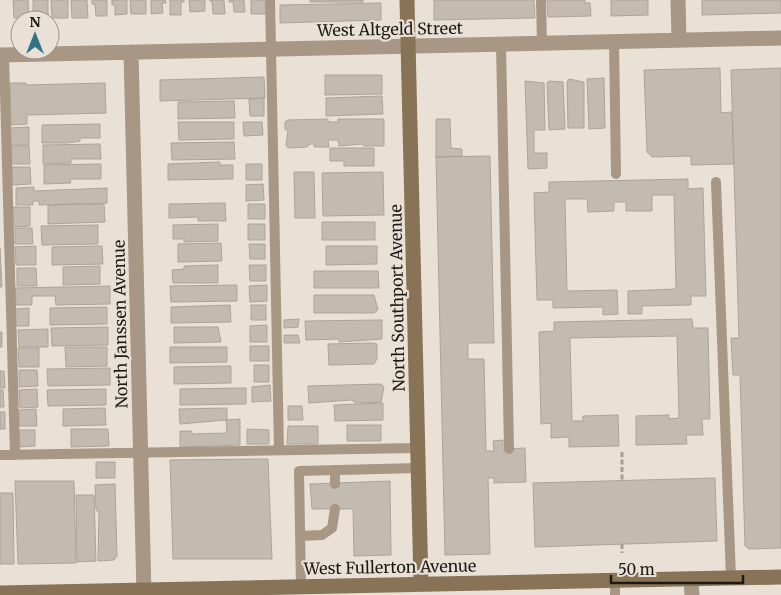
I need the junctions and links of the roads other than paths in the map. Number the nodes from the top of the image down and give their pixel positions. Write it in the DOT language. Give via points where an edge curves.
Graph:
graph roads {
  1 [pos="270,0"];
  2 [pos="407,0"];
  3 [pos="540,0"];
  4 [pos="678,0"];
  5 [pos="781,38"];
  6 [pos="679,40"];
  7 [pos="614,41"];
  8 [pos="542,43"];
  9 [pos="501,44"];
  10 [pos="408,46"];
  11 [pos="271,49"];
  12 [pos="131,52"];
  13 [pos="2,55"];
  14 [pos="616,174"];
  15 [pos="716,182"];
  16 [pos="418,448"];
  17 [pos="509,449"];
  18 [pos="279,450"];
  19 [pos="141,453"];
  20 [pos="0,455"];
  21 [pos="16,455"];
  22 [pos="418,468"];
  23 [pos="335,470"];
  24 [pos="335,484"];
  25 [pos="335,509"];
  26 [pos="300,536"];
  27 [pos="781,577"];
  28 [pos="731,578"];
  29 [pos="692,579"];
  30 [pos="300,587"];
  31 [pos="615,588"];
  32 [pos="421,590"];
  33 [pos="322,591"];
  34 [pos="0,593"];
  35 [pos="144,593"];
  36 [pos="692,595"];
  1 -- 11 [label="lane"];
  2 -- 10 [label="main road, North Southport Avenue"];
  3 -- 8 [label="lane"];
  4 -- 6 [label="street"];
  5 -- 6 [label="street, West Altgeld Street"];
  6 -- 7 [label="street, West Altgeld Street"];
  7 -- 8 [label="street, West Altgeld Street"];
  7 -- 14 [label="lane"];
  8 -- 9 [label="street, West Altgeld Street"];
  9 -- 10 [label="street, West Altgeld Street"];
  9 -- 17 [label="lane"];
  10 -- 11 [label="street, West Altgeld Street"];
  10 -- 16 [label="main road, North Southport Avenue"];
  11 -- 12 [label="street, West Altgeld Street"];
  11 -- 18 [label="lane"];
  12 -- 13 [label="street, West Altgeld Street"];
  12 -- 19 [label="street, North Janssen Avenue"];
  13 -- 21 [label="lane"];
  15 -- 28 [label="lane"];
  16 -- 18 [label="lane"];
  16 -- 22 [label="main road, North Southport Avenue"];
  18 -- 19 [label="lane"];
  19 -- 21 [label="lane"];
  19 -- 35 [label="street, North Janssen Avenue"];
  20 -- 21 [label="lane"];
  22 -- 23 [label="lane"];
  22 -- 32 [label="main road, North Southport Avenue"];
  23 -- 24 [label="lane"];
  23 -- 26 [label="lane" via="298,471"];
  25 -- 26 [label="lane" via="332,528 322,535"];
  26 -- 30 [label="lane"];
  27 -- 28 [label="main road, West Fullerton Avenue"];
  28 -- 29 [label="main road, West Fullerton Avenue"];
  29 -- 31 [label="main road, West Fullerton Avenue"];
  29 -- 36 [label="street"];
  30 -- 33 [label="main road, West Fullerton Avenue"];
  30 -- 35 [label="main road, West Fullerton Avenue"];
  31 -- 32 [label="main road, West Fullerton Avenue"];
  32 -- 33 [label="main road, West Fullerton Avenue"];
  34 -- 35 [label="main road, West Fullerton Avenue"];
}
